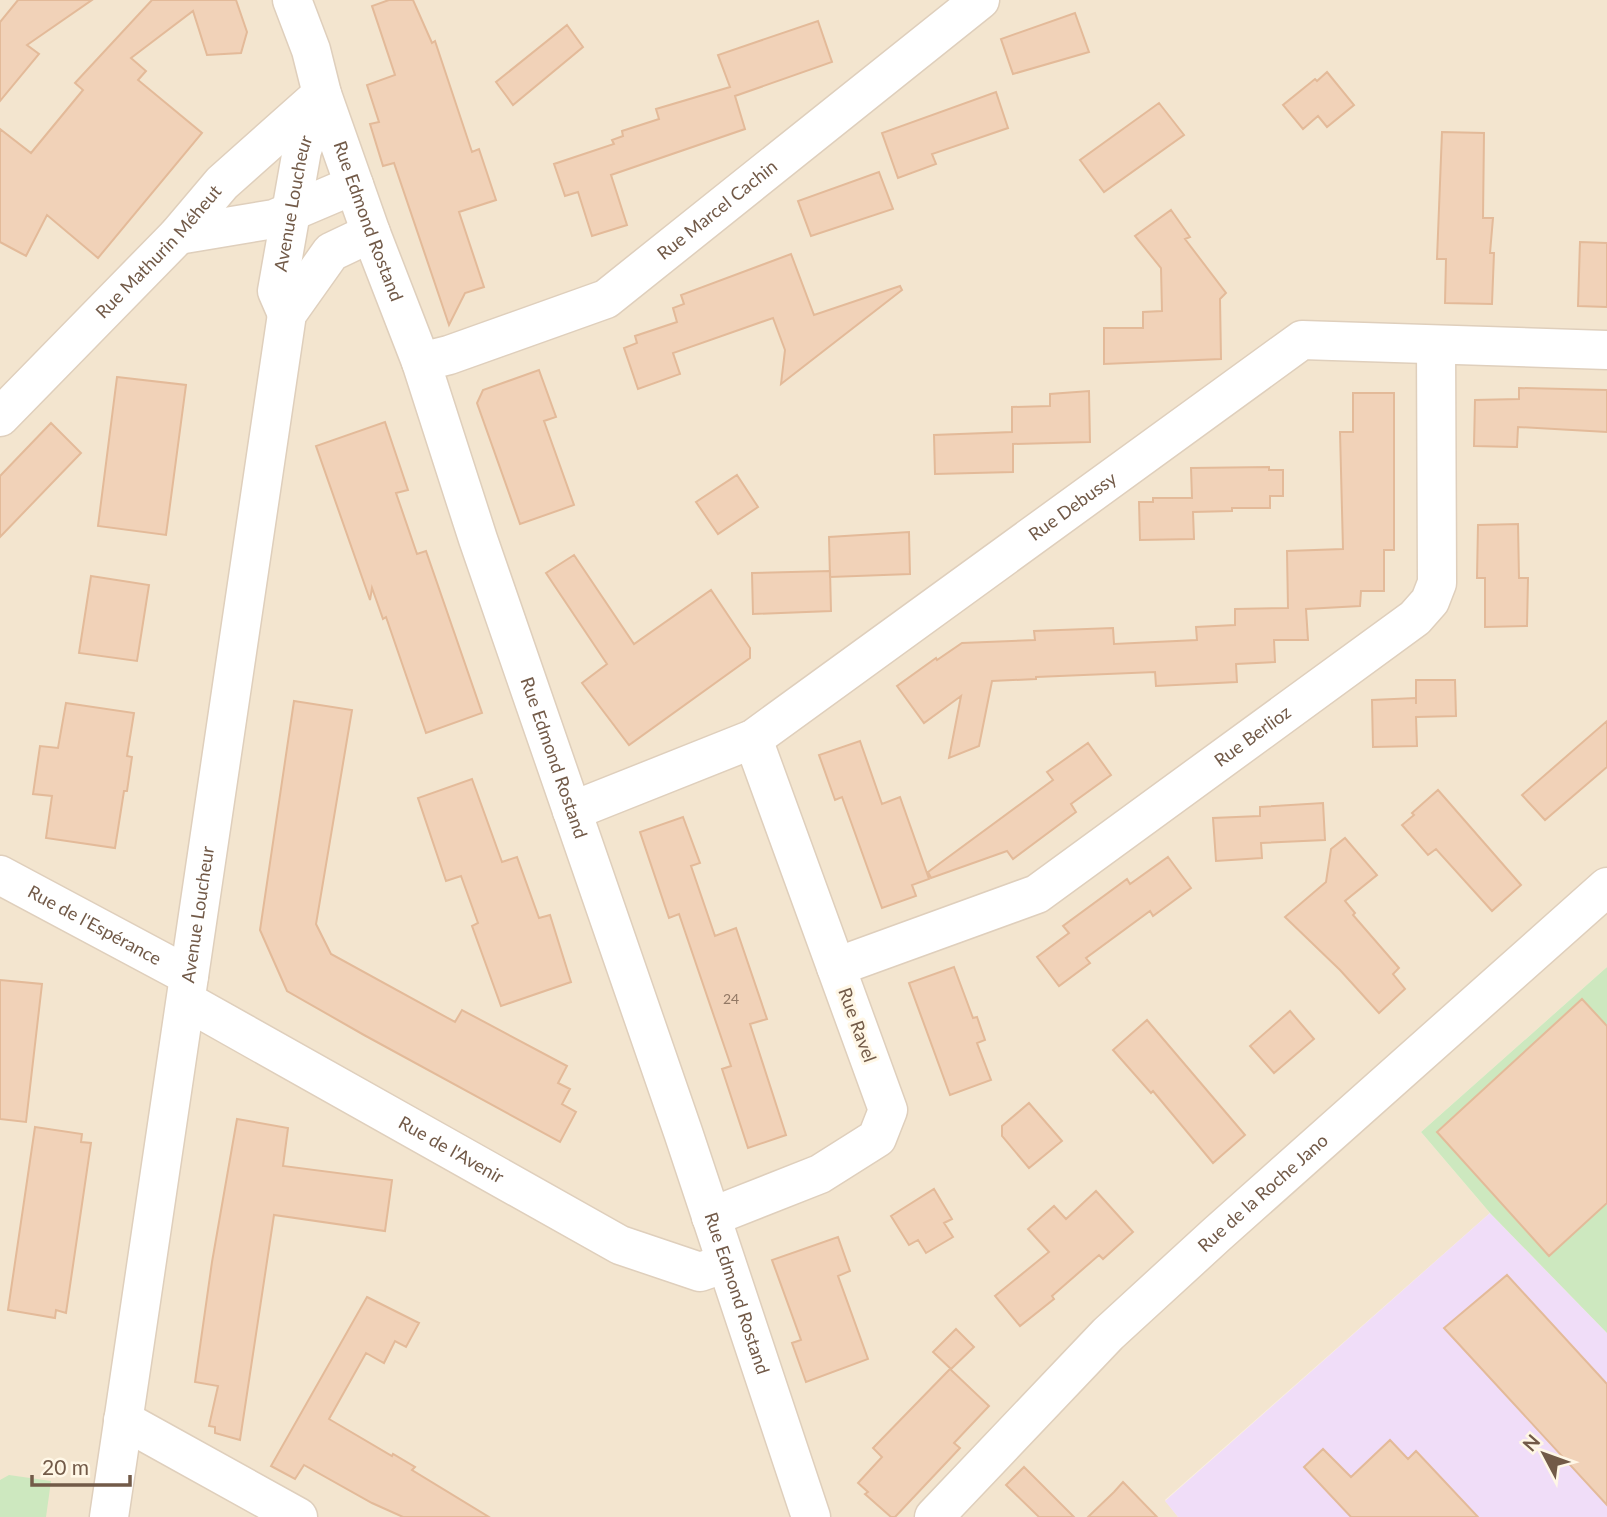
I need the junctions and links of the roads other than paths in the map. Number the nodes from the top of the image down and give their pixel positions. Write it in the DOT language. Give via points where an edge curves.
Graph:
graph roads {
  1 [pos="292,0"];
  2 [pos="981,0"];
  3 [pos="322,94"];
  4 [pos="354,185"];
  5 [pos="291,213"];
  6 [pos="371,233"];
  7 [pos="178,235"];
  8 [pos="287,314"];
  9 [pos="1436,345"];
  10 [pos="1607,350"];
  11 [pos="421,362"];
  12 [pos="0,417"];
  13 [pos="753,738"];
  14 [pos="572,811"];
  15 [pos="0,875"];
  16 [pos="1607,887"];
  17 [pos="836,967"];
  18 [pos="188,989"];
  19 [pos="711,1217"];
  20 [pos="726,1263"];
  21 [pos="123,1420"];
  22 [pos="108,1517"];
  23 [pos="298,1517"];
  24 [pos="811,1517"];
  25 [pos="934,1517"];
  1 -- 3 [label="street, Rue Edmond Rostand"];
  2 -- 11 [label="street, Rue Marcel Cachin" via="606,299"];
  3 -- 4 [label="street, Rue Edmond Rostand"];
  3 -- 5 [label="street, Avenue Loucheur" via="302,150"];
  3 -- 7 [label="street, Rue Mathurin Méheut" via="222,183"];
  4 -- 5 [label="street"];
  4 -- 6 [label="street, Rue Edmond Rostand"];
  5 -- 7 [label="street"];
  5 -- 8 [label="street, Avenue Loucheur" via="277,291"];
  6 -- 8 [label="street, Avenue Loucheur" via="331,252"];
  6 -- 11 [label="street, Rue Edmond Rostand"];
  7 -- 12 [label="street, Rue Mathurin Méheut"];
  8 -- 18 [label="street, Avenue Loucheur"];
  9 -- 10 [label="street, Rue Debussy"];
  9 -- 13 [label="street, Rue Debussy" via="1301,340"];
  9 -- 17 [label="street, Rue Berlioz" via="1437,583 1430,601 1415,618 1037,894"];
  11 -- 14 [label="street, Rue Edmond Rostand"];
  13 -- 14 [label="street, Rue Debussy"];
  13 -- 17 [label="street, Rue Ravel"];
  14 -- 19 [label="street, Rue Edmond Rostand"];
  15 -- 18 [label="street, Rue de l'Espérance"];
  16 -- 25 [label="street, Rue de la Roche Jano" via="1108,1334"];
  17 -- 19 [label="street, Rue Ravel" via="888,1110 877,1138 820,1174"];
  18 -- 20 [label="street, Rue de l'Avenir" via="620,1245 700,1272"];
  18 -- 21 [label="street, Avenue Loucheur"];
  19 -- 20 [label="street, Rue Edmond Rostand"];
  20 -- 24 [label="street, Rue Edmond Rostand"];
  21 -- 22 [label="street, Avenue Loucheur"];
  21 -- 23 [label="street"];
}
